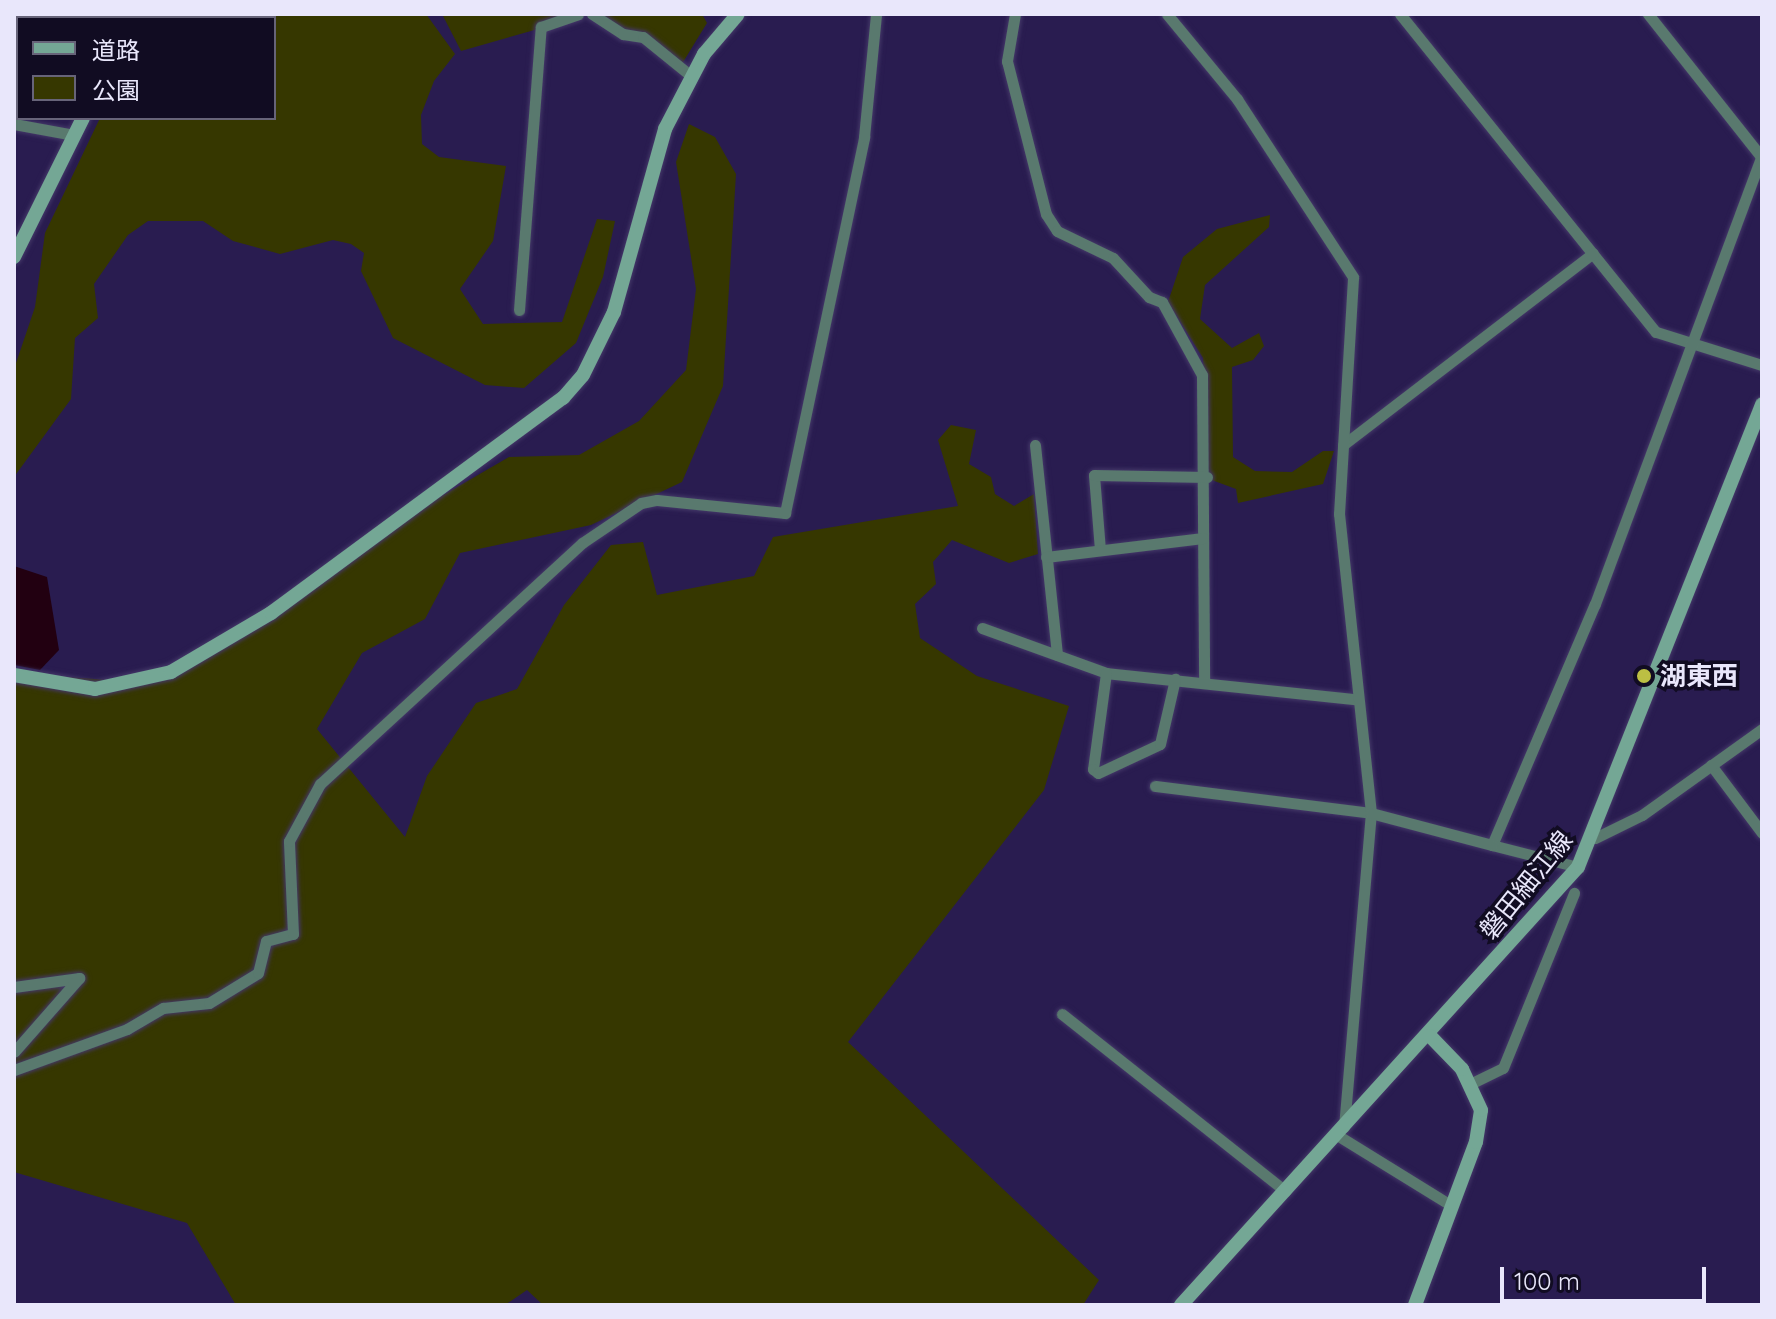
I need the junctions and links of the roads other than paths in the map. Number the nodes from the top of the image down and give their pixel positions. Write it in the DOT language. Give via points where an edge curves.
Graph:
graph roads {
  1 [pos="578,14"];
  2 [pos="592,14"];
  3 [pos="738,14"];
  4 [pos="876,14"];
  5 [pos="1015,14"];
  6 [pos="1167,14"];
  7 [pos="1400,14"];
  8 [pos="1648,14"];
  9 [pos="691,76"];
  10 [pos="82,120"];
  11 [pos="14,124"];
  12 [pos="74,135"];
  13 [pos="1762,157"];
  14 [pos="1593,253"];
  15 [pos="14,257"];
  16 [pos="519,310"];
  17 [pos="1695,340"];
  18 [pos="1762,365"];
  19 [pos="1762,404"];
  20 [pos="1035,445"];
  21 [pos="1343,445"];
  22 [pos="1207,477"];
  23 [pos="1203,538"];
  24 [pos="1100,550"];
  25 [pos="1046,557"];
  26 [pos="982,628"];
  27 [pos="1057,655"];
  28 [pos="1106,673"];
  29 [pos="14,675"];
  30 [pos="1175,679"];
  31 [pos="1204,682"];
  32 [pos="1355,699"];
  33 [pos="1762,729"];
  34 [pos="1711,765"];
  35 [pos="1155,786"];
  36 [pos="1371,813"];
  37 [pos="1762,833"];
  38 [pos="1595,838"];
  39 [pos="1492,845"];
  40 [pos="1578,867"];
  41 [pos="1574,893"];
  42 [pos="14,987"];
  43 [pos="1062,1014"];
  44 [pos="1430,1036"];
  45 [pos="14,1052"];
  46 [pos="14,1070"];
  47 [pos="1472,1083"];
  48 [pos="1340,1131"];
  49 [pos="1285,1191"];
  50 [pos="1452,1206"];
  51 [pos="1181,1305"];
  52 [pos="1415,1305"];
  1 -- 16 [label="street" via="541,27"];
  2 -- 9 [label="street" via="623,34 643,37"];
  3 -- 9 [label="street"];
  4 -- 46 [label="street" via="864,137 785,513 657,500 641,503 582,543 320,784 289,841 293,934 266,941 258,973 209,1003 163,1008 127,1029"];
  5 -- 22 [label="street" via="1007,61 1046,214 1057,231 1113,258 1149,297 1162,302 1202,375"];
  6 -- 21 [label="street" via="1237,99 1353,277"];
  7 -- 14 [label="street"];
  8 -- 13 [label="street"];
  9 -- 29 [label="street" via="665,129 614,312 583,375 563,398 271,613 171,672 95,689"];
  10 -- 12 [label="street"];
  11 -- 12 [label="street"];
  12 -- 15 [label="street"];
  13 -- 17 [label="street"];
  14 -- 17 [label="street" via="1656,332"];
  14 -- 21 [label="street"];
  17 -- 18 [label="street"];
  17 -- 39 [label="street" via="1554,709"];
  19 -- 38 [label="street, 磐田細江線"];
  20 -- 25 [label="street"];
  21 -- 32 [label="street" via="1339,514"];
  22 -- 23 [label="street"];
  22 -- 24 [label="street" via="1094,475"];
  23 -- 24 [label="street"];
  23 -- 31 [label="street"];
  24 -- 25 [label="street"];
  25 -- 27 [label="street"];
  26 -- 27 [label="street"];
  27 -- 28 [label="street"];
  28 -- 30 [label="street"];
  28 -- 30 [label="street" via="1093,769 1098,773 1160,744"];
  30 -- 31 [label="street"];
  31 -- 32 [label="street"];
  32 -- 36 [label="street"];
  33 -- 34 [label="street"];
  34 -- 37 [label="street"];
  34 -- 38 [label="street" via="1642,815"];
  35 -- 36 [label="street"];
  36 -- 39 [label="street"];
  36 -- 48 [label="street"];
  38 -- 40 [label="street, 磐田細江線"];
  39 -- 40 [label="street"];
  40 -- 44 [label="street, 磐田細江線"];
  41 -- 47 [label="street" via="1503,1068"];
  42 -- 45 [label="street" via="79,978"];
  43 -- 49 [label="street"];
  44 -- 47 [label="street"];
  44 -- 48 [label="street, 磐田細江線"];
  47 -- 50 [label="street" via="1481,1110 1476,1142"];
  48 -- 49 [label="street, 磐田細江線"];
  48 -- 50 [label="street"];
  49 -- 51 [label="street, 磐田細江線"];
  50 -- 52 [label="street"];
}
